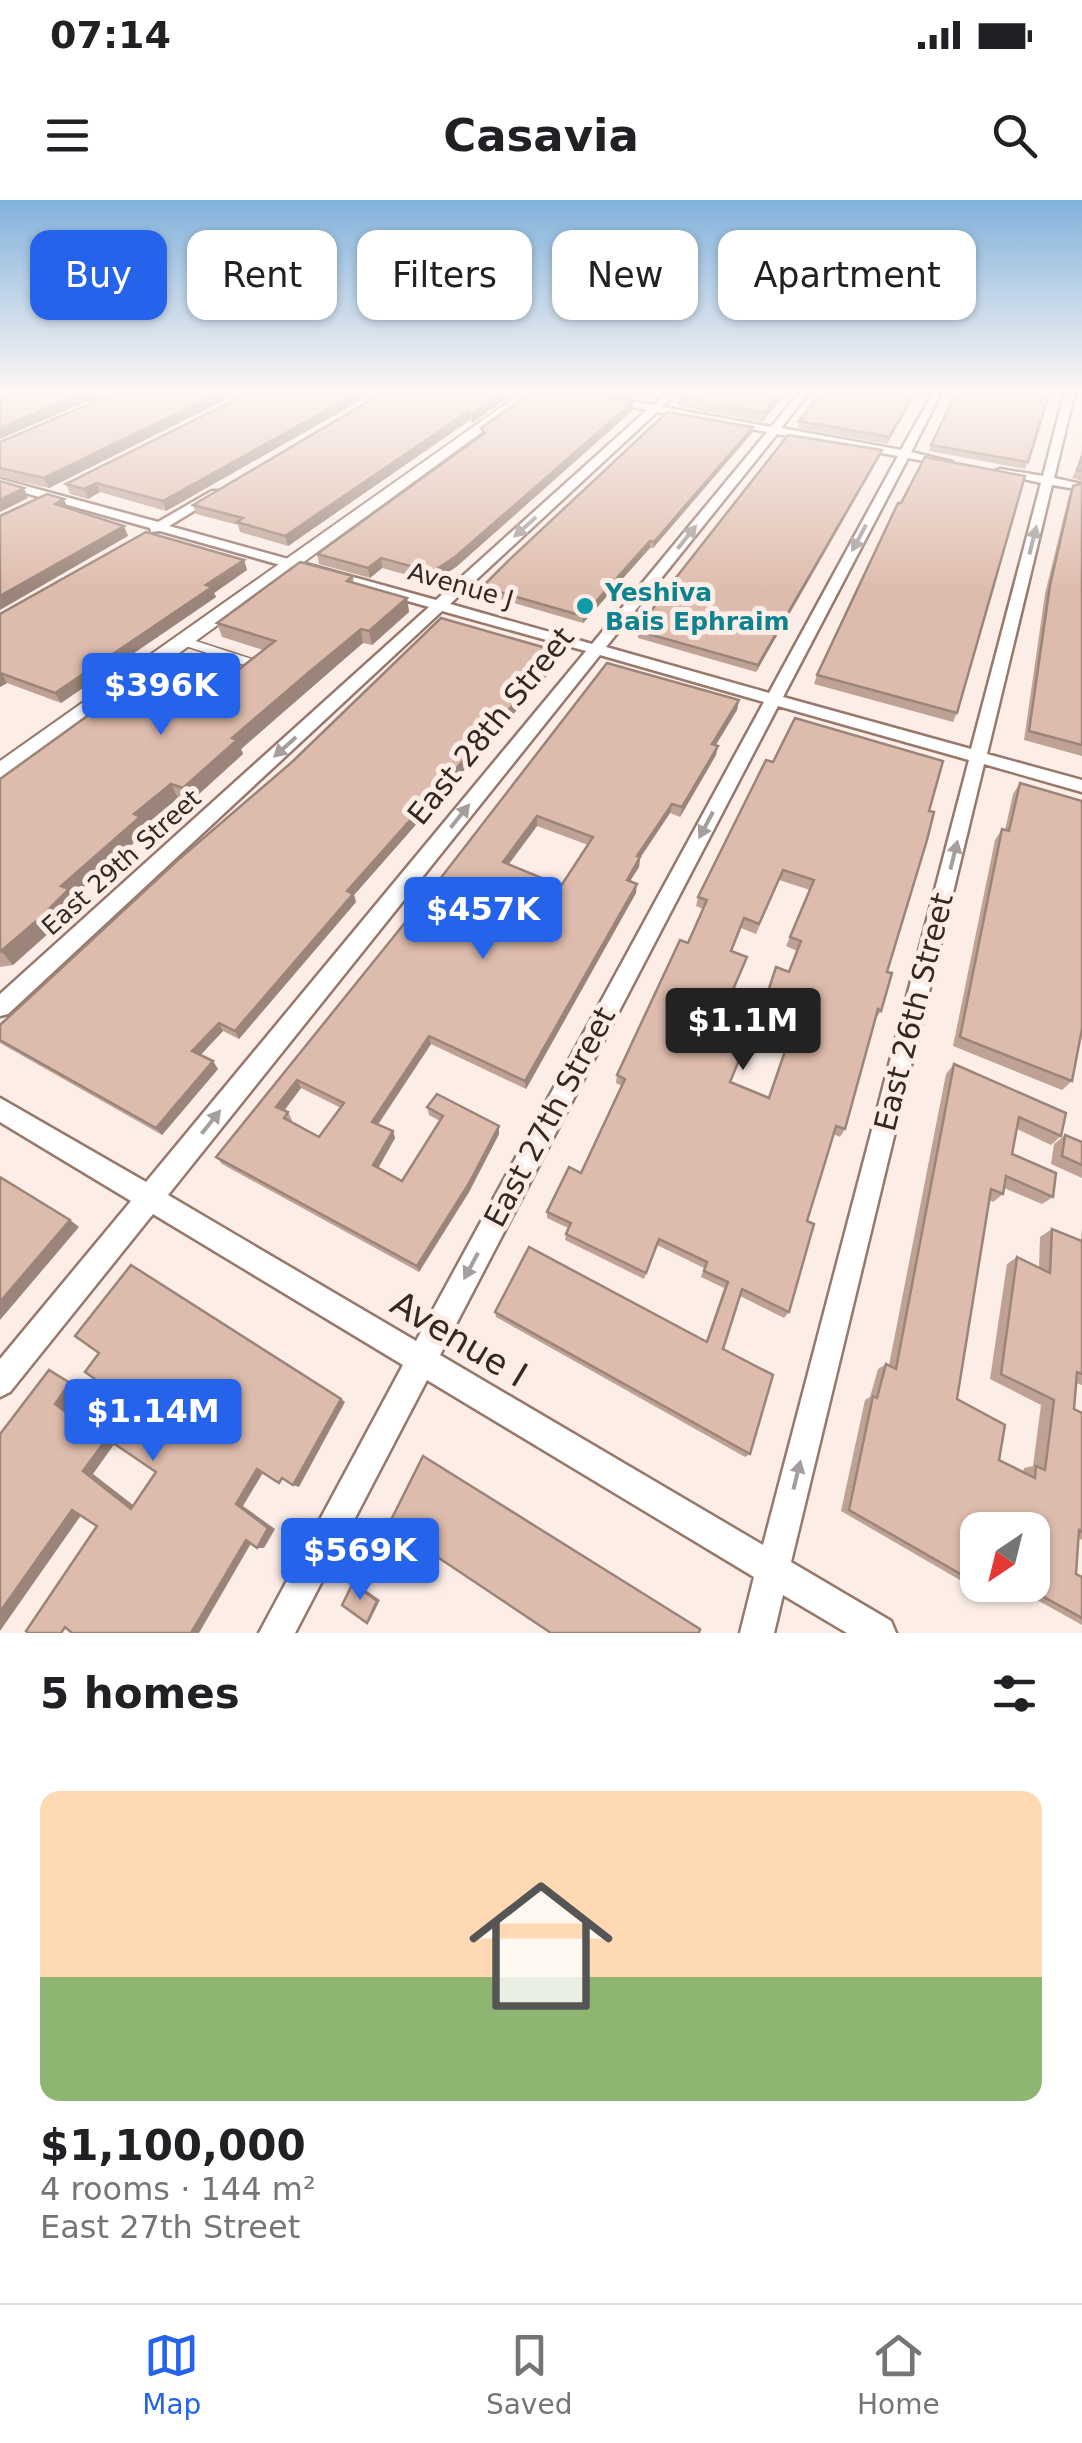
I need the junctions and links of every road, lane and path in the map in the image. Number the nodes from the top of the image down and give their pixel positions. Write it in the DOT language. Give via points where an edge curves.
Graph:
graph roads {
  1 [pos="438,458"];
  2 [pos="601,458"];
  3 [pos="751,458"];
  4 [pos="902,458"];
  5 [pos="925,458"];
  6 [pos="1053,458"];
  7 [pos="968,466"];
  8 [pos="984,468"];
  9 [pos="1047,480"];
  10 [pos="0,482"];
  11 [pos="1082,486"];
  12 [pos="226,487"];
  13 [pos="64,489"];
  14 [pos="51,496"];
  15 [pos="25,508"];
  16 [pos="160,526"];
  17 [pos="146,534"];
  18 [pos="292,563"];
  19 [pos="440,605"];
  20 [pos="184,641"];
  21 [pos="596,649"];
  22 [pos="154,662"];
  23 [pos="773,699"];
  24 [pos="979,757"];
  25 [pos="0,772"];
  26 [pos="1082,786"];
  27 [pos="0,1007"];
  28 [pos="0,1109"];
  29 [pos="150,1198"];
  30 [pos="421,1360"];
  31 [pos="0,1382"];
  32 [pos="773,1570"];
  33 [pos="276,1633"];
  34 [pos="757,1633"];
  35 [pos="879,1633"];
  1 -- 18 [label="main road"];
  2 -- 19 [label="street, East 29th Street, one-way"];
  21 -- 3 [label="street, East 28th Street, one-way"];
  4 -- 23 [label="street, East 27th Street, one-way"];
  5 -- 7 [label="street"];
  6 -- 9 [label="street, East 26th Street"];
  8 -- 9 [label="street"];
  9 -- 11 [label="street"];
  24 -- 9 [label="street, East 26th Street, one-way"];
  10 -- 14 [label="street, Avenue J"];
  12 -- 16 [label="street"];
  13 -- 14 [label="street"];
  14 -- 15 [label="street"];
  14 -- 16 [label="street, Avenue J"];
  16 -- 17 [label="street"];
  16 -- 18 [label="street, Avenue J"];
  18 -- 19 [label="street, Avenue J"];
  18 -- 20 [label="main road"];
  19 -- 21 [label="street, Avenue J"];
  19 -- 27 [label="street, East 29th Street, one-way"];
  20 -- 22 [label="main road"];
  20 -- 22 [label="lane" via="251,666 223,686"];
  21 -- 23 [label="street, Avenue J"];
  29 -- 21 [label="street, East 28th Street, one-way"];
  22 -- 25 [label="main road"];
  23 -- 24 [label="street, Avenue J"];
  23 -- 30 [label="street, East 27th Street, one-way"];
  24 -- 26 [label="street, Avenue J"];
  32 -- 24 [label="street, East 26th Street, one-way"];
  28 -- 29 [label="street, Avenue I"];
  29 -- 30 [label="street, Avenue I"];
  29 -- 31 [label="street, East 28th Street"];
  30 -- 32 [label="street, Avenue I"];
  30 -- 33 [label="street, East 27th Street"];
  32 -- 34 [label="street, East 26th Street"];
  32 -- 35 [label="street, Avenue I"];
}
